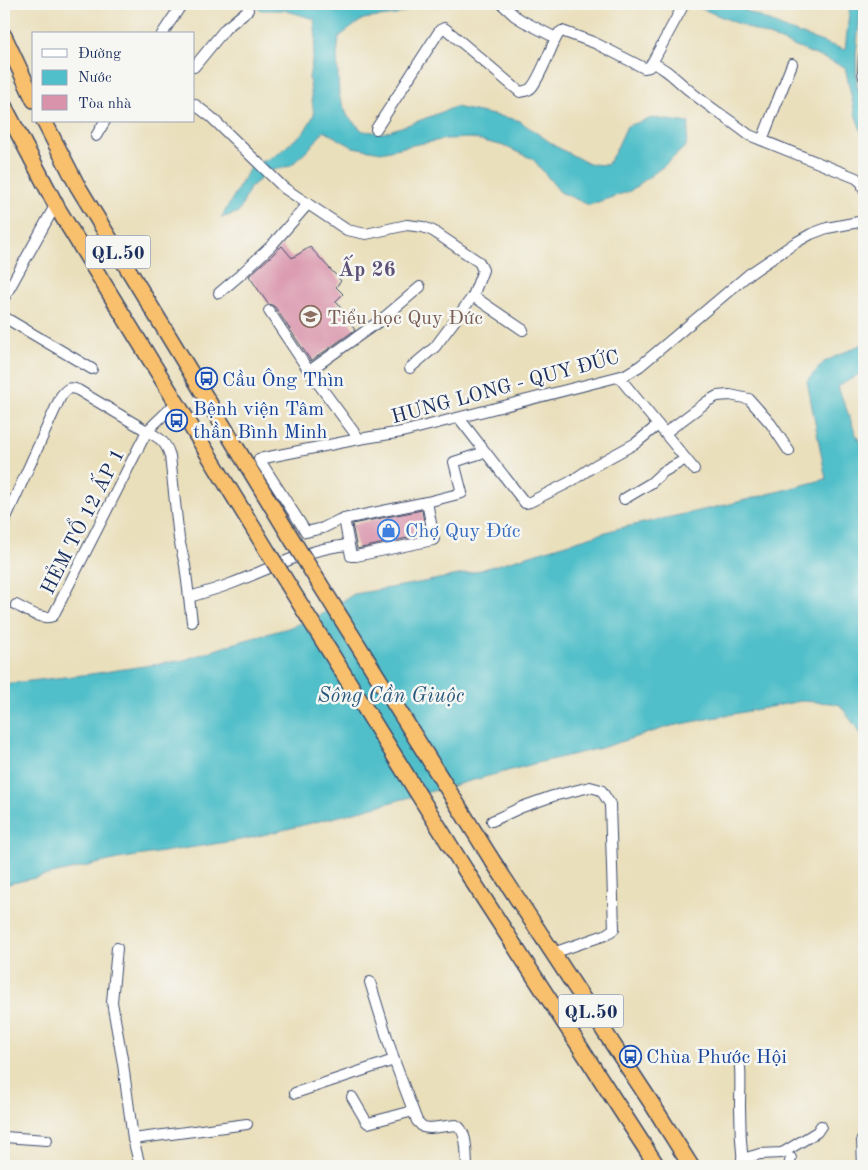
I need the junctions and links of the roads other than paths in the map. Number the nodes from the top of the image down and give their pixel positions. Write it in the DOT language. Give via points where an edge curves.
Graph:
graph roads {
  1 [pos="182,4"];
  2 [pos="502,4"];
  3 [pos="684,4"];
  4 [pos="248,10"];
  5 [pos="163,32"];
  6 [pos="4,36"];
  7 [pos="556,38"];
  8 [pos="864,56"];
  9 [pos="652,63"];
  10 [pos="792,64"];
  11 [pos="195,67"];
  12 [pos="864,77"];
  13 [pos="32,96"];
  14 [pos="195,105"];
  15 [pos="4,106"];
  16 [pos="45,122"];
  17 [pos="104,122"];
  18 [pos="376,129"];
  19 [pos="96,136"];
  20 [pos="762,140"];
  21 [pos="864,190"];
  22 [pos="56,204"];
  23 [pos="308,204"];
  24 [pos="864,220"];
  25 [pos="420,287"];
  26 [pos="219,293"];
  27 [pos="473,296"];
  28 [pos="4,298"];
  29 [pos="269,311"];
  30 [pos="4,317"];
  31 [pos="523,330"];
  32 [pos="410,368"];
  33 [pos="92,369"];
  34 [pos="309,371"];
  35 [pos="618,377"];
  36 [pos="176,403"];
  37 [pos="459,418"];
  38 [pos="662,429"];
  39 [pos="147,431"];
  40 [pos="359,439"];
  41 [pos="789,451"];
  42 [pos="485,452"];
  43 [pos="686,459"];
  44 [pos="694,469"];
  45 [pos="624,499"];
  46 [pos="427,502"];
  47 [pos="344,518"];
  48 [pos="4,522"];
  49 [pos="348,545"];
  50 [pos="189,597"];
  51 [pos="16,605"];
  52 [pos="192,622"];
  53 [pos="492,821"];
  54 [pos="117,948"];
  55 [pos="553,954"];
  56 [pos="370,982"];
  57 [pos="394,1060"];
  58 [pos="740,1067"];
  59 [pos="295,1093"];
  60 [pos="352,1098"];
  61 [pos="413,1111"];
  62 [pos="247,1124"];
  63 [pos="821,1126"];
  64 [pos="4,1136"];
  65 [pos="133,1139"];
  66 [pos="862,1139"];
  67 [pos="47,1140"];
  68 [pos="743,1163"];
  69 [pos="140,1166"];
  70 [pos="467,1166"];
  71 [pos="657,1166"];
  72 [pos="691,1166"];
  73 [pos="863,1166"];
  1 -- 5 [label="street"];
  2 -- 7 [label="street" via="515,16"];
  3 -- 9 [label="street"];
  4 -- 11 [label="street" via="226,28"];
  6 -- 13 [label="highway"];
  7 -- 9 [label="street" via="562,30 644,68"];
  7 -- 18 [label="street" via="536,81 526,91 520,92 447,30 440,30"];
  8 -- 12 [label="street"];
  9 -- 20 [label="street" via="667,70 749,136"];
  10 -- 20 [label="street"];
  14 -- 23 [label="street" via="284,188"];
  15 -- 22 [label="highway, QL.50"];
  16 -- 55 [label="highway, QL.50, bridge" via="77,185 293,541"];
  17 -- 19 [label="street"];
  20 -- 21 [label="street" via="856,178"];
  22 -- 28 [label="street"];
  22 -- 36 [label="highway, QL.50"];
  23 -- 26 [label="street" via="272,245"];
  23 -- 27 [label="street" via="348,230 366,234 407,225 433,231 479,262 483,270"];
  24 -- 35 [label="street, HƯNG LONG - QUY ĐỨC" via="826,228 794,243 748,275 640,366"];
  25 -- 34 [label="street" via="381,320"];
  27 -- 31 [label="street"];
  27 -- 32 [label="street" via="435,347"];
  29 -- 34 [label="street"];
  30 -- 33 [label="street"];
  34 -- 40 [label="street"];
  35 -- 37 [label="street, HƯNG LONG - QUY ĐỨC"];
  35 -- 38 [label="street"];
  36 -- 39 [label="street"];
  36 -- 71 [label="highway, QL.50, bridge" via="466,871"];
  37 -- 40 [label="street, HƯNG LONG - QUY ĐỨC"];
  37 -- 42 [label="street"];
  38 -- 41 [label="street" via="717,396 730,395 749,399"];
  38 -- 42 [label="street" via="570,482 525,503"];
  38 -- 43 [label="street"];
  39 -- 48 [label="street" via="78,390 66,389"];
  39 -- 50 [label="street" via="164,442 168,449"];
  39 -- 51 [label="street, HẺM TỔ 12 ẤP 1" via="53,616 42,617"];
  40 -- 47 [label="street, HƯNG LONG - QUY ĐỨC" via="259,459 306,532"];
  42 -- 46 [label="street" via="454,462 462,493"];
  43 -- 44 [label="street"];
  43 -- 45 [label="street"];
  46 -- 47 [label="street"];
  46 -- 49 [label="street" via="433,540 353,557"];
  47 -- 49 [label="street"];
  49 -- 50 [label="street" via="290,559 228,585"];
  50 -- 52 [label="street"];
  53 -- 55 [label="street" via="522,806 590,787 601,790 610,804 614,929"];
  54 -- 65 [label="street" via="112,1002"];
  55 -- 72 [label="highway, QL.50"];
  56 -- 57 [label="street"];
  57 -- 59 [label="street"];
  57 -- 61 [label="street"];
  58 -- 68 [label="street"];
  60 -- 61 [label="street" via="368,1123"];
  61 -- 70 [label="street" via="423,1127 458,1126 464,1134"];
  62 -- 65 [label="street"];
  63 -- 68 [label="street" via="784,1152 760,1154"];
  64 -- 67 [label="street"];
  65 -- 69 [label="street"];
  66 -- 73 [label="street"];
}
